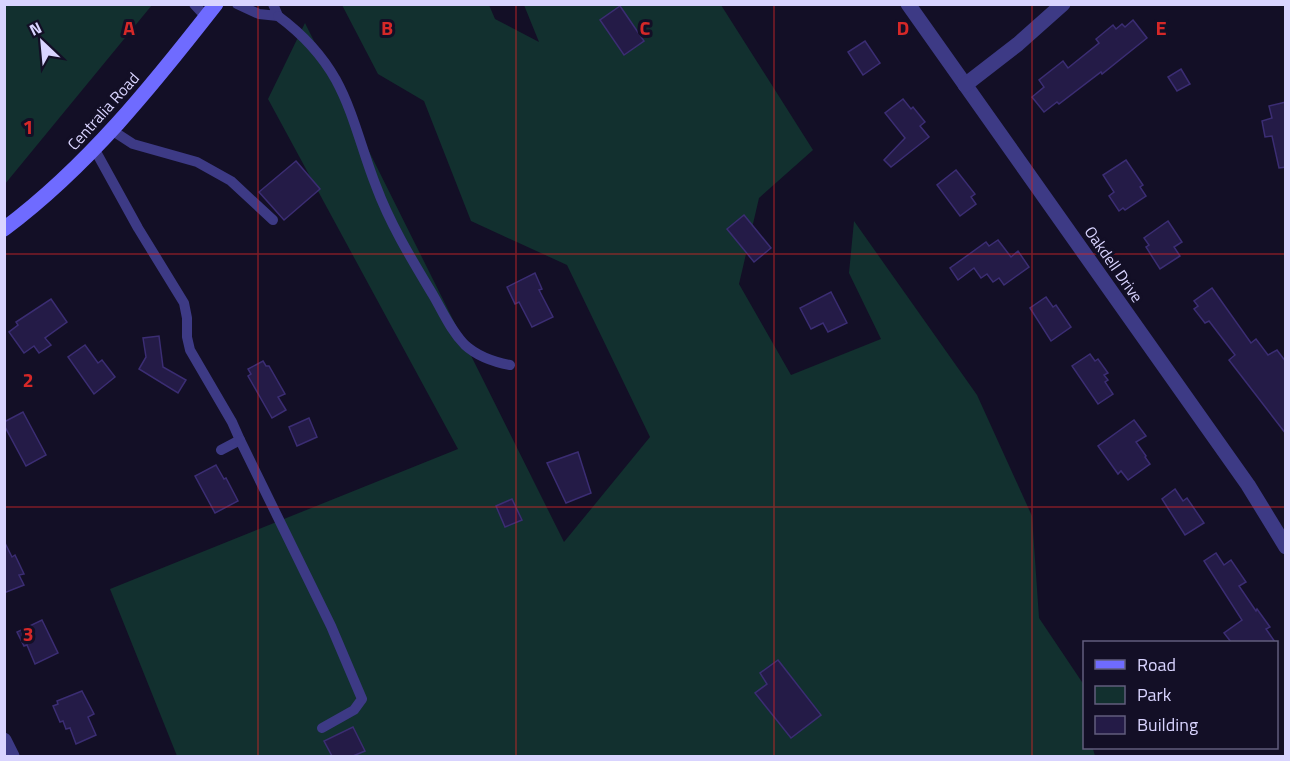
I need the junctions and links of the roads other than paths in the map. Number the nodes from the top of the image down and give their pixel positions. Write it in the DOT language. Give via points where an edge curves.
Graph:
graph roads {
  1 [pos="194,4"];
  2 [pos="216,4"];
  3 [pos="237,4"];
  4 [pos="273,4"];
  5 [pos="908,4"];
  6 [pos="1063,4"];
  7 [pos="278,16"];
  8 [pos="206,17"];
  9 [pos="965,85"];
  10 [pos="113,131"];
  11 [pos="95,150"];
  12 [pos="273,220"];
  13 [pos="4,229"];
  14 [pos="510,364"];
  15 [pos="240,440"];
  16 [pos="221,450"];
  17 [pos="1284,538"];
  18 [pos="322,728"];
  19 [pos="4,740"];
  20 [pos="12,756"];
  1 -- 8 [label="lane"];
  2 -- 8 [label="main road, Centralia Road"];
  3 -- 7 [label="lane" via="258,14"];
  4 -- 7 [label="lane"];
  5 -- 9 [label="street, Oakdell Drive"];
  6 -- 9 [label="street"];
  7 -- 14 [label="lane" via="310,45 335,80 376,188 454,332 482,357"];
  8 -- 10 [label="main road, Centralia Road"];
  9 -- 17 [label="street, Oakdell Drive"];
  10 -- 11 [label="main road, Centralia Road"];
  10 -- 12 [label="lane" via="133,144 197,162 231,181"];
  11 -- 13 [label="main road, Centralia Road"];
  11 -- 15 [label="lane" via="184,303 190,350"];
  15 -- 16 [label="lane"];
  15 -- 18 [label="lane" via="331,626 362,699 354,710"];
  19 -- 20 [label="street"];
}
